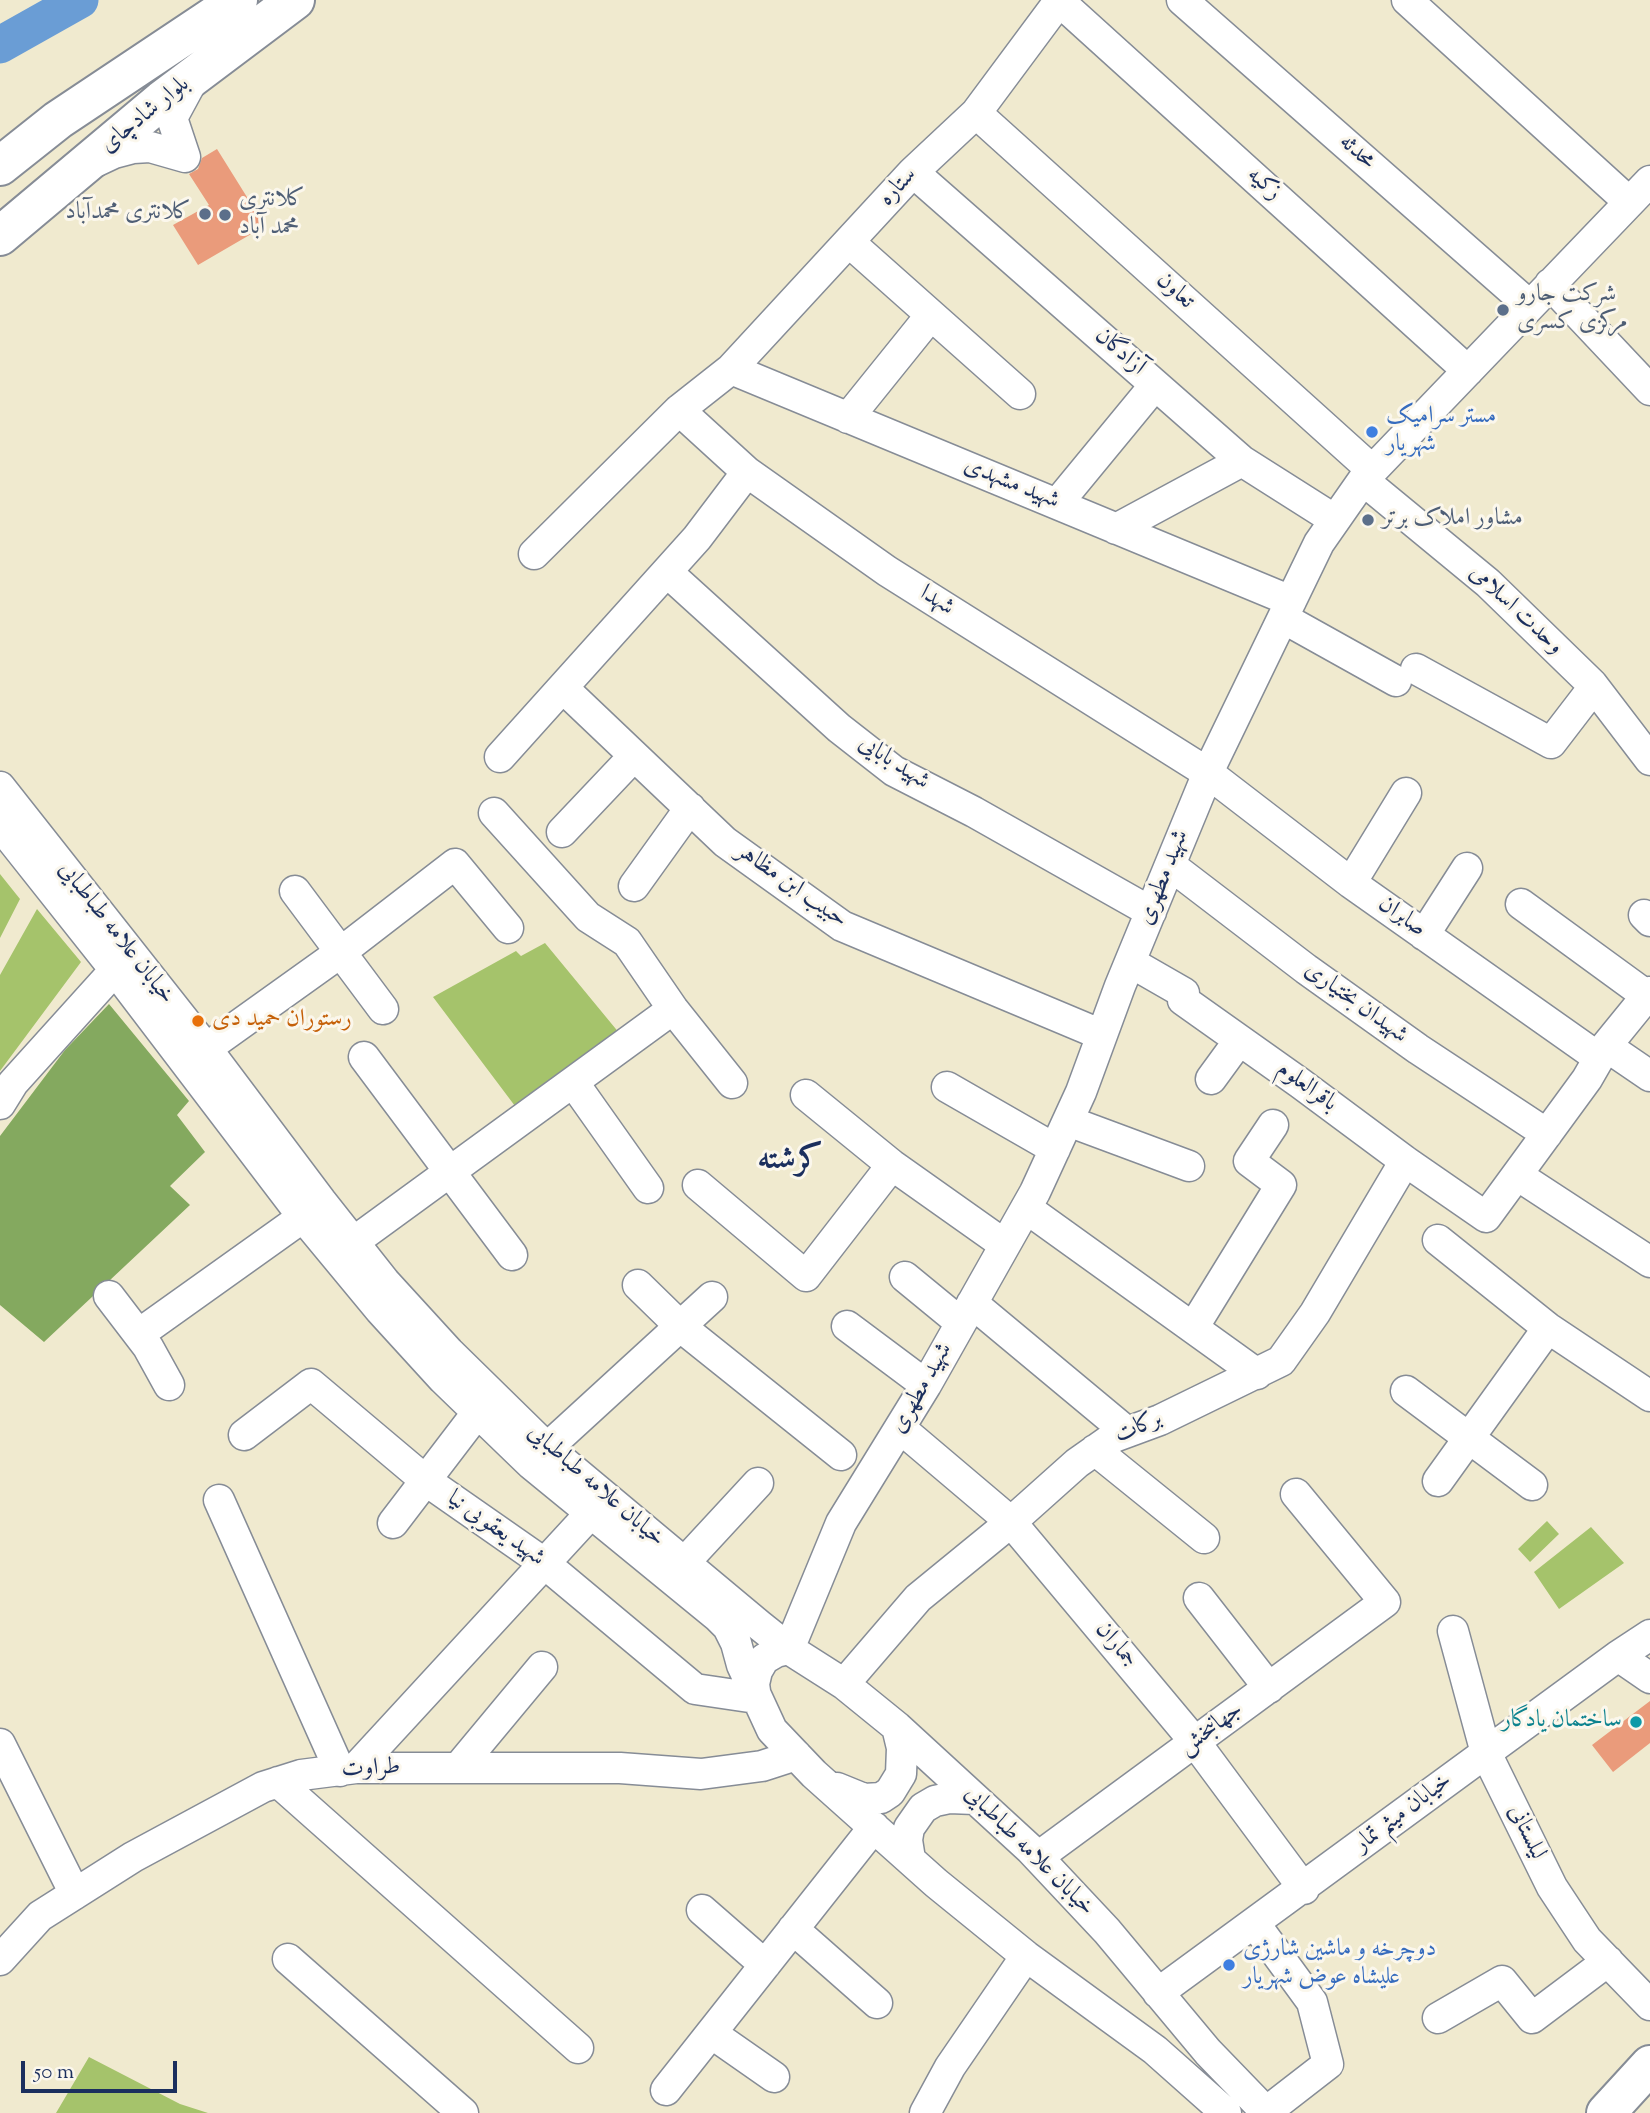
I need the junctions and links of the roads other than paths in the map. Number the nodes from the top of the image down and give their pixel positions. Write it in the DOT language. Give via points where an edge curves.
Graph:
graph roads {
  1 [pos="238,0"];
  2 [pos="295,0"];
  3 [pos="1059,0"];
  4 [pos="1182,0"];
  5 [pos="1407,0"];
  6 [pos="196,75"];
  7 [pos="976,113"];
  8 [pos="0,166"];
  9 [pos="80,170"];
  10 [pos="913,172"];
  11 [pos="1650,181"];
  12 [pos="1629,202"];
  13 [pos="0,236"];
  14 [pos="849,242"];
  15 [pos="1540,295"];
  16 [pos="931,315"];
  17 [pos="731,369"];
  18 [pos="1468,371"];
  19 [pos="1155,385"];
  20 [pos="1650,390"];
  21 [pos="1020,394"];
  22 [pos="679,410"];
  23 [pos="848,418"];
  24 [pos="1242,461"];
  25 [pos="747,472"];
  26 [pos="1368,475"];
  27 [pos="1057,504"];
  28 [pos="1335,520"];
  29 [pos="1116,528"];
  30 [pos="534,554"];
  31 [pos="667,572"];
  32 [pos="1287,609"];
  33 [pos="1594,687"];
  34 [pos="563,688"];
  35 [pos="634,756"];
  36 [pos="500,757"];
  37 [pos="1650,760"];
  38 [pos="1208,773"];
  39 [pos="0,787"];
  40 [pos="1406,793"];
  41 [pos="690,808"];
  42 [pos="494,813"];
  43 [pos="0,825"];
  44 [pos="562,832"];
  45 [pos="1170,865"];
  46 [pos="1467,868"];
  47 [pos="1351,883"];
  48 [pos="634,886"];
  49 [pos="295,891"];
  50 [pos="1521,904"];
  51 [pos="1151,912"];
  52 [pos="508,928"];
  53 [pos="1424,935"];
  54 [pos="341,952"];
  55 [pos="1130,961"];
  56 [pos="115,970"];
  57 [pos="1648,994"];
  58 [pos="383,1009"];
  59 [pos="673,1009"];
  60 [pos="1102,1035"];
  61 [pos="1238,1042"];
  62 [pos="1603,1052"];
  63 [pos="196,1056"];
  64 [pos="364,1057"];
  65 [pos="1650,1076"];
  66 [pos="1211,1079"];
  67 [pos="573,1082"];
  68 [pos="732,1083"];
  69 [pos="947,1087"];
  70 [pos="806,1096"];
  71 [pos="0,1104"];
  72 [pos="1068,1121"];
  73 [pos="1272,1125"];
  74 [pos="1547,1134"];
  75 [pos="1055,1149"];
  76 [pos="1405,1161"];
  77 [pos="892,1165"];
  78 [pos="1189,1166"];
  79 [pos="450,1172"];
  80 [pos="1517,1175"];
  81 [pos="698,1185"];
  82 [pos="648,1188"];
  83 [pos="1026,1208"];
  84 [pos="312,1209"];
  85 [pos="1438,1240"];
  86 [pos="1005,1245"];
  87 [pos="344,1249"];
  88 [pos="512,1255"];
  89 [pos="1650,1262"];
  90 [pos="905,1277"];
  91 [pos="638,1286"];
  92 [pos="109,1296"];
  93 [pos="712,1297"];
  94 [pos="967,1313"];
  95 [pos="847,1326"];
  96 [pos="681,1327"];
  97 [pos="1193,1328"];
  98 [pos="1548,1328"];
  99 [pos="139,1334"];
  100 [pos="1256,1374"];
  101 [pos="169,1385"];
  102 [pos="926,1385"];
  103 [pos="1406,1391"];
  104 [pos="1650,1396"];
  105 [pos="485,1405"];
  106 [pos="900,1428"];
  107 [pos="1127,1432"];
  108 [pos="244,1435"];
  109 [pos="1468,1439"];
  110 [pos="1096,1450"];
  111 [pos="841,1455"];
  112 [pos="539,1456"];
  113 [pos="425,1480"];
  114 [pos="1438,1481"];
  115 [pos="758,1483"];
  116 [pos="1532,1485"];
  117 [pos="1296,1494"];
  118 [pos="219,1500"];
  119 [pos="598,1505"];
  120 [pos="1011,1522"];
  121 [pos="393,1523"];
  122 [pos="1204,1538"];
  123 [pos="544,1563"];
  124 [pos="684,1563"];
  125 [pos="1199,1598"];
  126 [pos="1453,1631"];
  127 [pos="1650,1635"];
  128 [pos="789,1649"];
  129 [pos="1618,1656"];
  130 [pos="542,1667"];
  131 [pos="1650,1678"];
  132 [pos="844,1684"];
  133 [pos="1269,1688"];
  134 [pos="756,1698"];
  135 [pos="897,1727"];
  136 [pos="1195,1742"];
  137 [pos="0,1744"];
  138 [pos="1486,1753"];
  139 [pos="796,1755"];
  140 [pos="458,1768"];
  141 [pos="348,1770"];
  142 [pos="278,1783"];
  143 [pos="824,1783"];
  144 [pos="975,1799"];
  145 [pos="874,1827"];
  146 [pos="1038,1857"];
  147 [pos="910,1859"];
  148 [pos="1304,1889"];
  149 [pos="75,1894"];
  150 [pos="702,1910"];
  151 [pos="1255,1924"];
  152 [pos="793,1929"];
  153 [pos="1026,1956"];
  154 [pos="288,1959"];
  155 [pos="0,1960"];
  156 [pos="1608,1961"];
  157 [pos="765,1965"];
  158 [pos="1158,1993"];
  159 [pos="877,2003"];
  160 [pos="1650,2005"];
  161 [pos="1438,2018"];
  162 [pos="711,2033"];
  163 [pos="578,2048"];
  164 [pos="1650,2065"];
  165 [pos="774,2077"];
  166 [pos="666,2090"];
  167 [pos="1267,2112"];
  168 [pos="463,2113"];
  169 [pos="925,2113"];
  170 [pos="1226,2113"];
  171 [pos="1606,2113"];
  1 -- 8 [label="main road, بلوار شادچای" via="58,120"];
  2 -- 6 [label="main road, بلوار شادچای"];
  3 -- 7 [label="street, ستاره"];
  3 -- 18 [label="street, زکیه"];
  4 -- 15 [label="street, محدثه"];
  5 -- 12 [label="street"];
  6 -- 9 [label="main road, بلوار شادچای"];
  6 -- 9 [label="street" via="172,118 185,157 133,148"];
  7 -- 10 [label="street, ستاره"];
  7 -- 26 [label="street, تعاون"];
  9 -- 13 [label="main road, بلوار شادچای"];
  10 -- 14 [label="street, ستاره"];
  10 -- 19 [label="street, آزادگان"];
  11 -- 12 [label="street, شهید مطهری"];
  12 -- 15 [label="street, شهید مطهری"];
  14 -- 16 [label="street"];
  14 -- 17 [label="street, ستاره"];
  15 -- 18 [label="street, شهید مطهری"];
  15 -- 20 [label="street, محدثه"];
  16 -- 21 [label="street"];
  16 -- 23 [label="street"];
  17 -- 22 [label="street, ستاره"];
  17 -- 23 [label="street, شهید مشهدی"];
  18 -- 26 [label="street, شهید مطهری"];
  19 -- 24 [label="street, آزادگان"];
  19 -- 27 [label="street"];
  22 -- 25 [label="street, شهدا"];
  22 -- 30 [label="street, ستاره"];
  23 -- 27 [label="street, شهید مشهدی"];
  24 -- 28 [label="street, آزادگان"];
  24 -- 29 [label="street"];
  25 -- 31 [label="street"];
  25 -- 38 [label="street, شهدا" via="887,571"];
  26 -- 28 [label="street, شهید مطهری"];
  26 -- 33 [label="street, وحدت اسلامی"];
  27 -- 29 [label="street, شهید مشهدی"];
  28 -- 32 [label="street, شهید مطهری"];
  29 -- 32 [label="street, شهید مشهدی"];
  31 -- 34 [label="street"];
  31 -- 51 [label="street, شهید بابایی" via="839,728 894,771"];
  32 -- 33 [label="street, شهید مشهدی" via="1406,675 1551,743"];
  32 -- 38 [label="street, شهید مطهری"];
  33 -- 37 [label="street, وحدت اسلامی"];
  34 -- 35 [label="street, حبیب ابن مظاهر"];
  34 -- 36 [label="street"];
  35 -- 41 [label="street, حبیب ابن مظاهر"];
  35 -- 44 [label="street"];
  38 -- 45 [label="street, شهید مطهری"];
  38 -- 47 [label="street, صابران"];
  39 -- 63 [label="street, خیابان علامه طباطبایی" via="108,927"];
  40 -- 47 [label="street"];
  41 -- 48 [label="street"];
  41 -- 60 [label="street, حبیب ابن مظاهر" via="725,842 842,926"];
  42 -- 59 [label="street" via="588,917 627,942"];
  43 -- 56 [label="street, خیابان علامه طباطبایی"];
  45 -- 51 [label="street, شهید مطهری"];
  45 -- 74 [label="street, شهیدان بختیاری" via="1418,1049"];
  46 -- 53 [label="street"];
  47 -- 53 [label="street, صابران"];
  49 -- 54 [label="street"];
  50 -- 57 [label="street"];
  51 -- 55 [label="street, شهید مطهری"];
  52 -- 54 [label="street" via="455,864"];
  53 -- 62 [label="street, صابران"];
  54 -- 58 [label="street"];
  54 -- 63 [label="street"];
  55 -- 60 [label="street, شهید مطهری"];
  55 -- 61 [label="street, باقرالعلوم" via="1184,993 1182,1000"];
  56 -- 63 [label="street, خیابان علامه طباطبایی"];
  56 -- 71 [label="street" via="13,1083"];
  57 -- 62 [label="street"];
  59 -- 67 [label="street"];
  59 -- 68 [label="street"];
  60 -- 72 [label="street, شهید مطهری"];
  61 -- 66 [label="street"];
  61 -- 76 [label="street, باقرالعلوم"];
  62 -- 65 [label="street, صابران"];
  62 -- 74 [label="street"];
  63 -- 84 [label="street, خیابان علامه طباطبایی"];
  64 -- 79 [label="street"];
  67 -- 79 [label="street"];
  67 -- 82 [label="street"];
  69 -- 75 [label="street"];
  70 -- 77 [label="street"];
  72 -- 75 [label="street, شهید مطهری"];
  72 -- 78 [label="street"];
  73 -- 97 [label="street" via="1249,1161 1281,1185"];
  74 -- 80 [label="street"];
  75 -- 83 [label="street, شهید مطهری"];
  76 -- 80 [label="street, باقرالعلوم" via="1486,1217"];
  76 -- 100 [label="street, برکات" via="1281,1361"];
  77 -- 81 [label="street" via="806,1276"];
  77 -- 86 [label="street"];
  79 -- 87 [label="street"];
  79 -- 88 [label="street"];
  80 -- 89 [label="street"];
  83 -- 86 [label="street, شهید مطهری"];
  83 -- 97 [label="street"];
  84 -- 87 [label="street, خیابان علامه طباطبایی"];
  84 -- 99 [label="street"];
  85 -- 98 [label="street"];
  86 -- 94 [label="street, شهید مطهری"];
  87 -- 105 [label="street, خیابان علامه طباطبایی" via="449,1352"];
  90 -- 94 [label="street"];
  91 -- 96 [label="street"];
  92 -- 99 [label="street"];
  93 -- 96 [label="street"];
  94 -- 102 [label="street, شهید مطهری"];
  94 -- 107 [label="street"];
  95 -- 102 [label="street"];
  96 -- 111 [label="street"];
  96 -- 112 [label="street"];
  97 -- 100 [label="street"];
  98 -- 104 [label="street"];
  98 -- 109 [label="street"];
  99 -- 101 [label="street"];
  100 -- 107 [label="street, برکات"];
  102 -- 106 [label="street, شهید مطهری"];
  103 -- 109 [label="street"];
  105 -- 112 [label="street, خیابان علامه طباطبایی"];
  105 -- 113 [label="street"];
  106 -- 120 [label="street, جماران"];
  106 -- 128 [label="street, شهید مطهری" via="841,1523"];
  107 -- 110 [label="street, برکات"];
  108 -- 113 [label="street, شهید یعقوبی نیا" via="311,1384"];
  109 -- 114 [label="street"];
  109 -- 116 [label="street"];
  110 -- 120 [label="street, برکات"];
  110 -- 122 [label="street"];
  112 -- 119 [label="street, خیابان علامه طباطبایی"];
  113 -- 121 [label="street"];
  113 -- 123 [label="street, شهید یعقوبی نیا"];
  115 -- 124 [label="street"];
  117 -- 133 [label="street, جهانبخش" via="1385,1602"];
  118 -- 141 [label="street"];
  119 -- 123 [label="street"];
  119 -- 124 [label="street, خیابان علامه طباطبایی"];
  119 -- 134 [label="street, خیابان علامه طباطبایی" via="728,1627"];
  120 -- 132 [label="street, برکات" via="918,1598"];
  120 -- 136 [label="street, جماران"];
  123 -- 134 [label="street, شهید یعقوبی نیا" via="695,1689"];
  123 -- 141 [label="street"];
  124 -- 128 [label="street, خیابان علامه طباطبایی"];
  125 -- 133 [label="street"];
  126 -- 138 [label="street, لیلستانی"];
  127 -- 129 [label="street, خیابان میثم تمار"];
  128 -- 132 [label="street, خیابان علامه طباطبایی"];
  128 -- 134 [label="street" via="764,1659 754,1684"];
  129 -- 131 [label="street"];
  129 -- 138 [label="street, خیابان میثم تمار"];
  130 -- 140 [label="street"];
  132 -- 135 [label="street, خیابان علامه طباطبایی"];
  133 -- 136 [label="street, جهانبخش"];
  134 -- 139 [label="street, خیابان علامه طباطبایی" via="772,1730"];
  135 -- 143 [label="street" via="901,1774 890,1792 864,1799"];
  135 -- 144 [label="street, خیابان علامه طباطبایی"];
  136 -- 146 [label="street, جهانبخش"];
  136 -- 148 [label="street, جماران"];
  137 -- 149 [label="street"];
  138 -- 148 [label="street, خیابان میثم تمار"];
  138 -- 156 [label="street, لیلستانی" via="1552,1887 1587,1940"];
  139 -- 140 [label="street, طراوت" via="762,1766 701,1774 620,1768"];
  139 -- 143 [label="street, خیابان علامه طباطبایی"];
  140 -- 141 [label="street, طراوت"];
  141 -- 142 [label="street, طراوت" via="301,1775"];
  142 -- 149 [label="street, طراوت" via="155,1845"];
  142 -- 163 [label="street"];
  143 -- 145 [label="street, خیابان علامه طباطبایی"];
  144 -- 146 [label="street, خیابان علامه طباطبایی"];
  144 -- 147 [label="street" via="949,1798 923,1808 909,1828"];
  145 -- 147 [label="street, خیابان علامه طباطبایی"];
  145 -- 152 [label="street"];
  146 -- 158 [label="street, خیابان علامه طباطبایی"];
  147 -- 153 [label="street, خیابان علامه طباطبایی"];
  148 -- 151 [label="street, خیابان میثم تمار"];
  149 -- 155 [label="street, طراوت" via="40,1916"];
  150 -- 157 [label="street"];
  151 -- 158 [label="street, خیابان میثم تمار"];
  151 -- 167 [label="street" via="1312,2002 1328,2064"];
  152 -- 157 [label="street"];
  152 -- 159 [label="street"];
  153 -- 169 [label="street" via="950,2067"];
  153 -- 170 [label="street, خیابان علامه طباطبایی" via="1154,2050"];
  154 -- 168 [label="street"];
  156 -- 160 [label="street, لیلستانی"];
  156 -- 161 [label="street" via="1532,2018 1502,1981"];
  157 -- 162 [label="street"];
  158 -- 167 [label="street, خیابان علامه طباطبایی"];
  162 -- 165 [label="street"];
  162 -- 166 [label="street"];
  164 -- 171 [label="main road"];
}
